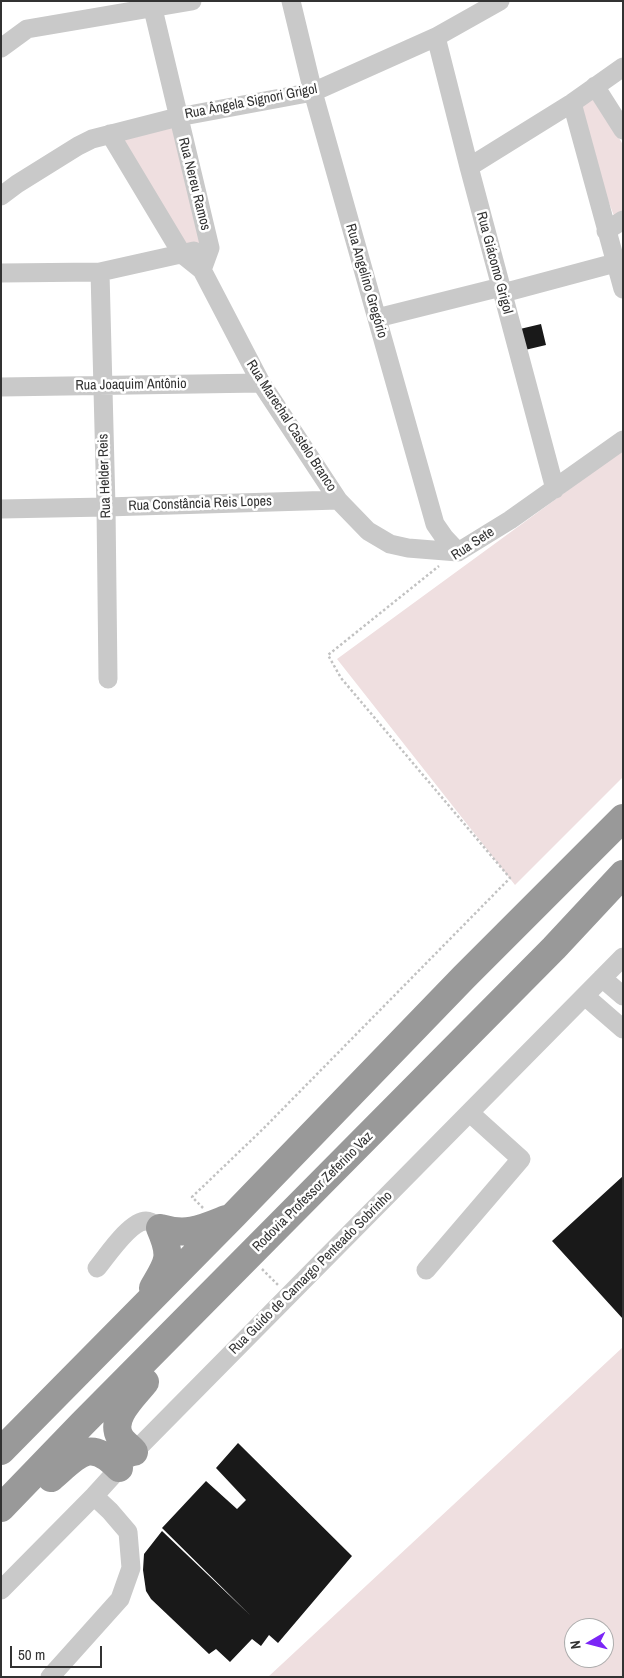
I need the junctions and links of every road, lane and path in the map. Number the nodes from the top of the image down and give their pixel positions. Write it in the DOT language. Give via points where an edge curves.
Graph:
graph roads {
  1 [pos="192,1"];
  2 [pos="291,1"];
  3 [pos="500,1"];
  4 [pos="153,9"];
  5 [pos="436,37"];
  6 [pos="1,48"];
  7 [pos="623,68"];
  8 [pos="595,86"];
  9 [pos="313,92"];
  10 [pos="572,103"];
  11 [pos="178,117"];
  12 [pos="623,130"];
  13 [pos="110,134"];
  14 [pos="469,167"];
  15 [pos="1,196"];
  16 [pos="623,220"];
  17 [pos="606,231"];
  18 [pos="210,248"];
  19 [pos="182,254"];
  20 [pos="615,263"];
  21 [pos="202,270"];
  22 [pos="100,272"];
  23 [pos="1,273"];
  24 [pos="623,289"];
  25 [pos="502,290"];
  26 [pos="377,318"];
  27 [pos="261,383"];
  28 [pos="102,385"];
  29 [pos="1,387"];
  30 [pos="623,440"];
  31 [pos="555,489"];
  32 [pos="338,500"];
  33 [pos="106,507"];
  34 [pos="1,509"];
  35 [pos="458,552"];
  36 [pos="108,679"];
  37 [pos="623,818"];
  38 [pos="623,874"];
  39 [pos="623,890"];
  40 [pos="623,957"];
  41 [pos="602,978"];
  42 [pos="584,996"];
  43 [pos="623,996"];
  44 [pos="623,1029"];
  45 [pos="461,1042"];
  46 [pos="470,1113"];
  47 [pos="192,1197"];
  48 [pos="233,1216"];
  49 [pos="160,1228"];
  50 [pos="98,1268"];
  51 [pos="426,1270"];
  52 [pos="217,1290"];
  53 [pos="143,1307"];
  54 [pos="1,1451"];
  55 [pos="127,1460"];
  56 [pos="94,1496"];
  57 [pos="1,1508"];
  58 [pos="1,1522"];
  59 [pos="1,1590"];
  60 [pos="50,1677"];
  1 -- 4 [label="street"];
  2 -- 9 [label="street, Rua Angelino Gregório"];
  3 -- 5 [label="street, Rua Ângela Signori Grigol"];
  4 -- 6 [label="street" via="27,29"];
  4 -- 11 [label="street, Rua Nereu Ramos"];
  5 -- 9 [label="street, Rua Ângela Signori Grigol"];
  5 -- 14 [label="street, Rua Giácomo Grigol"];
  7 -- 8 [label="street"];
  8 -- 10 [label="street"];
  8 -- 12 [label="street"];
  9 -- 11 [label="street, Rua Ângela Signori Grigol"];
  9 -- 26 [label="street, Rua Angelino Gregório"];
  10 -- 14 [label="street"];
  10 -- 17 [label="street"];
  11 -- 13 [label="street, Rua Ângela Signori Grigol"];
  11 -- 18 [label="street, Rua Nereu Ramos"];
  13 -- 15 [label="street, Rua Ângela Signori Grigol" via="78,146"];
  13 -- 19 [label="street, Rua Marechal Castelo Branco"];
  14 -- 25 [label="street, Rua Giácomo Grigol"];
  16 -- 17 [label="street"];
  17 -- 20 [label="street"];
  18 -- 19 [label="street"];
  18 -- 21 [label="street, Rua Nereu Ramos"];
  19 -- 21 [label="street, Rua Marechal Castelo Branco"];
  19 -- 22 [label="street"];
  20 -- 24 [label="street"];
  20 -- 25 [label="street"];
  21 -- 27 [label="street, Rua Marechal Castelo Branco"];
  22 -- 23 [label="street"];
  22 -- 28 [label="street, Rua Helder Reis"];
  25 -- 26 [label="street"];
  25 -- 31 [label="street, Rua Giácomo Grigol"];
  26 -- 35 [label="street, Rua Angelino Gregório" via="435,524"];
  27 -- 28 [label="street, Rua Joaquim Antônio"];
  27 -- 32 [label="street, Rua Marechal Castelo Branco"];
  28 -- 29 [label="street, Rua Joaquim Antônio"];
  28 -- 33 [label="street, Rua Helder Reis"];
  30 -- 31 [label="street, Rua Sete"];
  31 -- 35 [label="street, Rua Sete"];
  32 -- 33 [label="street, Rua Constância Reis Lopes"];
  32 -- 35 [label="street, Rua Marechal Castelo Branco" via="368,531 390,544"];
  33 -- 34 [label="street, Rua Constância Reis Lopes"];
  33 -- 36 [label="street, Rua Helder Reis"];
  35 -- 47 [label="path, Rua Sete" via="328,655 341,678 510,878"];
  37 -- 48 [label="highway" via="470,970"];
  38 -- 45 [label="highway, Rodovia Professor Zeferino Vaz"];
  39 -- 45 [label="highway" via="551,974"];
  40 -- 41 [label="street, Rua Guido de Camargo Penteado Sobrinho"];
  41 -- 42 [label="street, Rua Guido de Camargo Penteado Sobrinho"];
  41 -- 43 [label="street"];
  42 -- 44 [label="street"];
  42 -- 46 [label="street, Rua Guido de Camargo Penteado Sobrinho"];
  45 -- 52 [label="highway, Rodovia Professor Zeferino Vaz"];
  46 -- 51 [label="street" via="521,1159"];
  46 -- 55 [label="street, Rua Guido de Camargo Penteado Sobrinho"];
  48 -- 49 [label="highway" via="200,1230 186,1232"];
  48 -- 53 [label="highway"];
  49 -- 50 [label="street" via="146,1221 135,1224"];
  49 -- 53 [label="highway" via="168,1255 165,1268"];
  52 -- 55 [label="highway" via="120,1415 117,1426"];
  52 -- 57 [label="highway, Rodovia Professor Zeferino Vaz"];
  53 -- 54 [label="highway"];
  55 -- 56 [label="street, Rua Guido de Camargo Penteado Sobrinho"];
  55 -- 58 [label="highway" via="108,1457 97,1451 80,1454"];
  56 -- 59 [label="street, Rua Guido de Camargo Penteado Sobrinho"];
  56 -- 60 [label="street" via="128,1532 131,1568 120,1599"];
}
